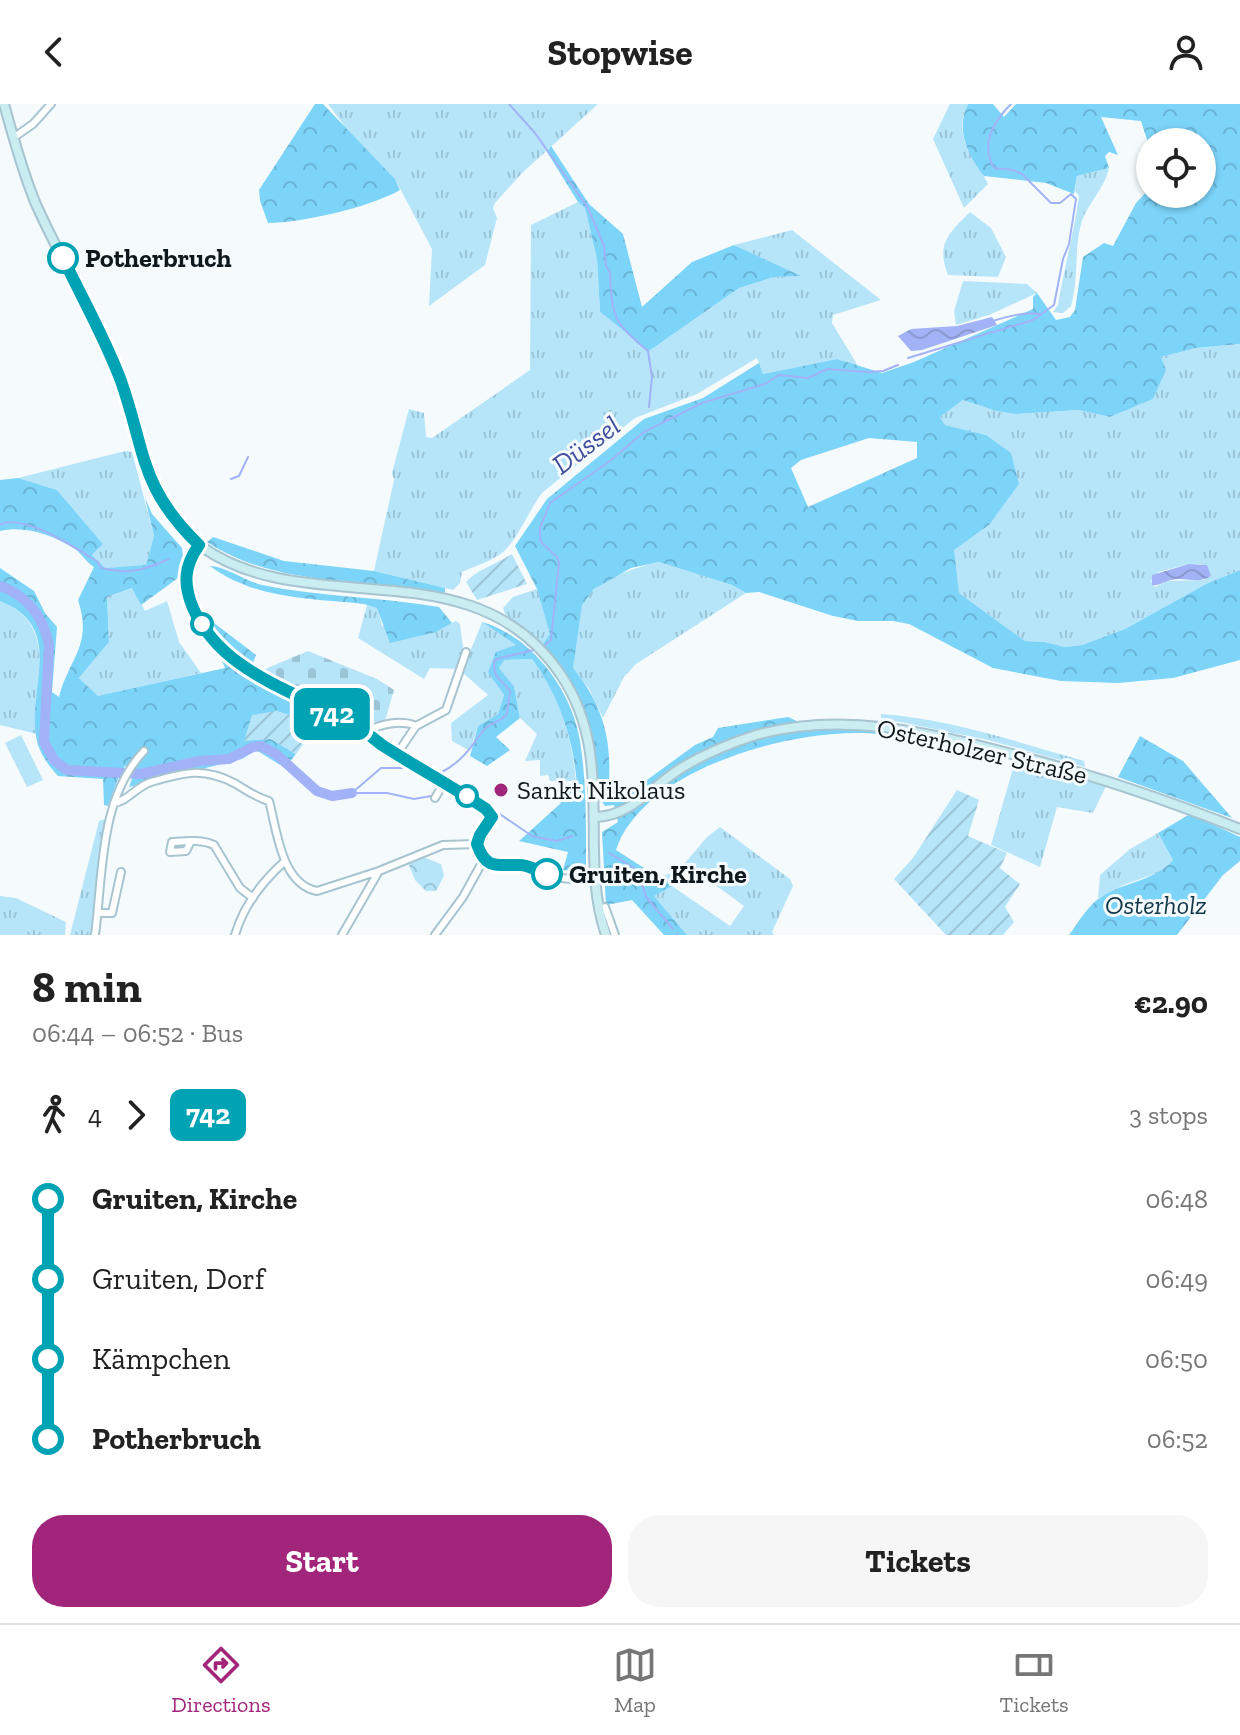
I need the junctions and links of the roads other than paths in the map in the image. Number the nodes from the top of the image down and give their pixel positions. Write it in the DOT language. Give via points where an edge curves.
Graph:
graph roads {
  1 [pos="4,104"];
  2 [pos="51,104"];
  3 [pos="13,138"];
  4 [pos="199,545"];
  5 [pos="466,652"];
  6 [pos="416,726"];
  7 [pos="366,733"];
  8 [pos="144,751"];
  9 [pos="397,754"];
  10 [pos="445,781"];
  11 [pos="435,798"];
  12 [pos="114,803"];
  13 [pos="595,817"];
  14 [pos="1240,829"];
  15 [pos="191,841"];
  16 [pos="477,844"];
  17 [pos="484,859"];
  18 [pos="284,862"];
  19 [pos="379,871"];
  20 [pos="121,872"];
  21 [pos="596,882"];
  22 [pos="253,898"];
  23 [pos="605,907"];
  24 [pos="98,913"];
  25 [pos="95,935"];
  26 [pos="235,935"];
  27 [pos="342,935"];
  28 [pos="435,935"];
  29 [pos="606,935"];
  30 [pos="615,935"];
  1 -- 3 [label="main road"];
  2 -- 3 [label="street"];
  3 -- 4 [label="main road" via="36,204 122,384 150,480 171,517"];
  4 -- 7 [label="street" via="188,562 186,584 194,611 212,639 262,678"];
  4 -- 13 [label="main road" via="261,575 451,600 527,637 563,677 582,719"];
  5 -- 6 [label="street" via="446,710"];
  6 -- 7 [label="street" via="393,724"];
  6 -- 9 [label="street"];
  7 -- 9 [label="street"];
  8 -- 12 [label="street"];
  9 -- 10 [label="street"];
  10 -- 11 [label="street"];
  10 -- 16 [label="street" via="491,814"];
  12 -- 18 [label="street" via="148,783 208,772 269,801"];
  12 -- 24 [label="street"];
  13 -- 14 [label="main road, Osterholzer Straße" via="622,812 682,768 733,743 804,725 851,723 1046,762"];
  13 -- 21 [label="main road"];
  15 -- 22 [label="street" via="214,845 240,888"];
  16 -- 17 [label="street"];
  16 -- 19 [label="street" via="443,845"];
  17 -- 21 [label="street" via="499,867 526,866"];
  17 -- 28 [label="street"];
  18 -- 19 [label="street" via="317,891"];
  18 -- 22 [label="street"];
  19 -- 27 [label="street"];
  20 -- 24 [label="street" via="112,913"];
  21 -- 29 [label="main road"];
  22 -- 26 [label="street"];
  23 -- 30 [label="street"];
  24 -- 25 [label="street"];
}
